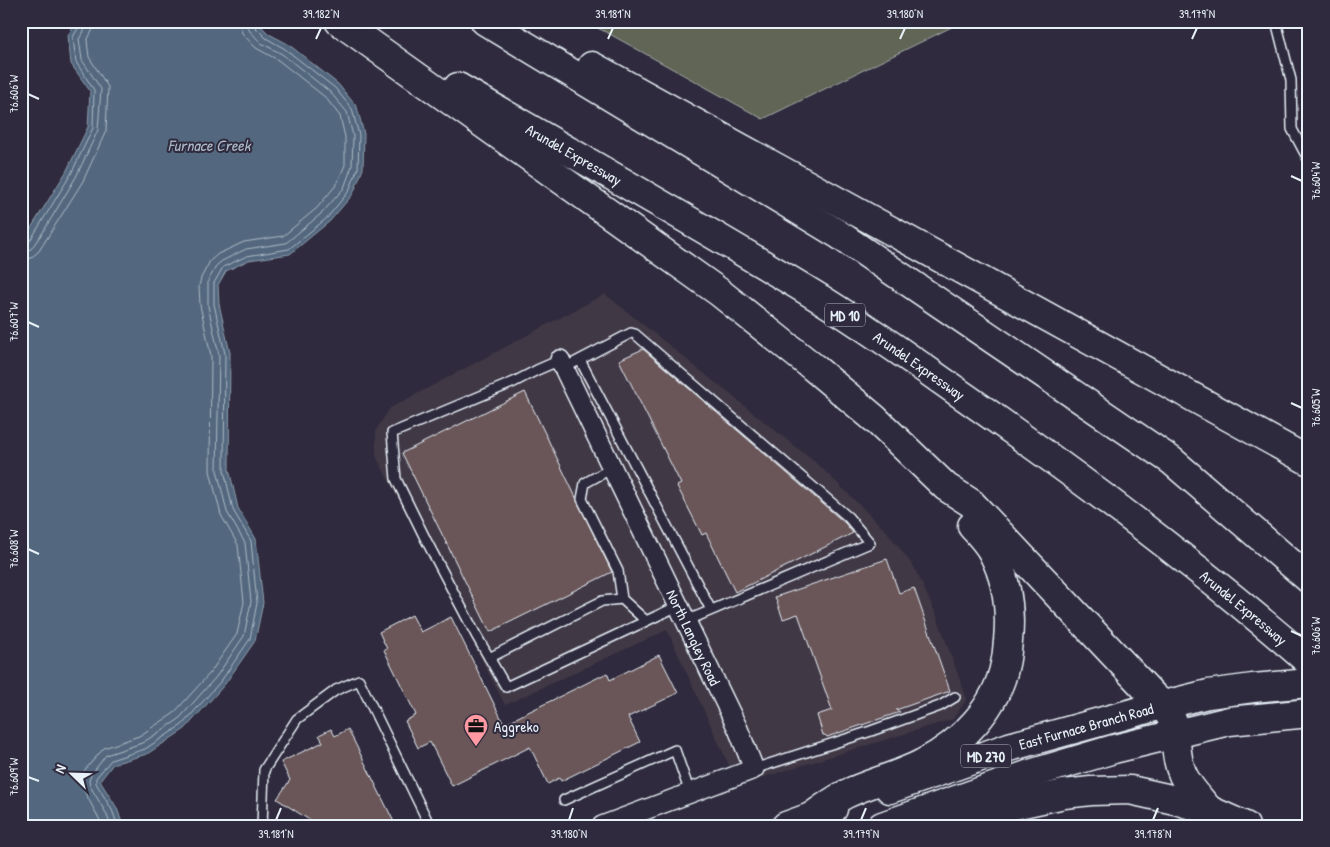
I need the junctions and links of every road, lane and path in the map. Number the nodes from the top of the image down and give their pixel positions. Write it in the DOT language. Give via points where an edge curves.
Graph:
graph roads {
  1 [pos="339,21"];
  2 [pos="344,21"];
  3 [pos="484,21"];
  4 [pos="508,21"];
  5 [pos="1276,21"];
  6 [pos="1309,161"];
  7 [pos="568,363"];
  8 [pos="1309,461"];
  9 [pos="612,468"];
  10 [pos="946,487"];
  11 [pos="1309,579"];
  12 [pos="622,599"];
  13 [pos="711,610"];
  14 [pos="682,614"];
  15 [pos="646,621"];
  16 [pos="489,658"];
  17 [pos="1309,662"];
  18 [pos="1309,683"];
  19 [pos="955,698"];
  20 [pos="1164,705"];
  21 [pos="1309,713"];
  22 [pos="1177,734"];
  23 [pos="754,769"];
  24 [pos="690,793"];
  25 [pos="564,800"];
  26 [pos="1209,810"];
  27 [pos="798,821"];
  28 [pos="262,826"];
  29 [pos="430,826"];
  30 [pos="602,826"];
  31 [pos="882,826"];
  32 [pos="918,826"];
  33 [pos="1246,826"];
  1 -- 10 [label="main road" via="719,292 875,419"];
  2 -- 17 [label="main road, Arundel Expressway / MD 10" via="813,294 1067,469"];
  3 -- 11 [label="main road" via="838,234 1172,461"];
  4 -- 8 [label="main road"];
  5 -- 6 [label="lane" via="1291,80 1292,129"];
  7 -- 9 [label="street, North Langley Road"];
  7 -- 13 [label="lane"];
  7 -- 13 [label="lane" via="631,333 635,334 848,517 870,543"];
  7 -- 16 [label="lane" via="392,433 396,478"];
  9 -- 12 [label="lane" via="585,483 582,499 618,571"];
  9 -- 14 [label="street, North Langley Road"];
  10 -- 20 [label="main road" via="971,503"];
  10 -- 27 [label="main road" via="992,552 1005,586 1009,629 1005,665 995,692 975,723 950,746 924,763 846,794"];
  12 -- 15 [label="lane"];
  12 -- 16 [label="lane" via="602,601"];
  13 -- 14 [label="lane"];
  14 -- 15 [label="lane"];
  14 -- 23 [label="street, North Langley Road"];
  15 -- 16 [label="lane" via="506,687"];
  18 -- 20 [label="main road, East Furnace Branch Road / MD 270" via="1208,694"];
  19 -- 23 [label="lane" via="871,731"];
  20 -- 22 [label="main road"];
  20 -- 27 [label="main road, East Furnace Branch Road / MD 270" via="1009,747"];
  21 -- 22 [label="main road, East Furnace Branch Road / MD 270" via="1229,721"];
  22 -- 26 [label="main road" via="1176,751 1183,776"];
  22 -- 31 [label="main road, East Furnace Branch Road / MD 270" via="1030,774"];
  23 -- 24 [label="street"];
  24 -- 25 [label="lane" via="675,750"];
  24 -- 30 [label="street"];
  26 -- 32 [label="main road" via="1130,790 1091,791"];
  26 -- 33 [label="main road"];
  28 -- 29 [label="lane" via="264,770 297,719 336,690 359,680"];
}
